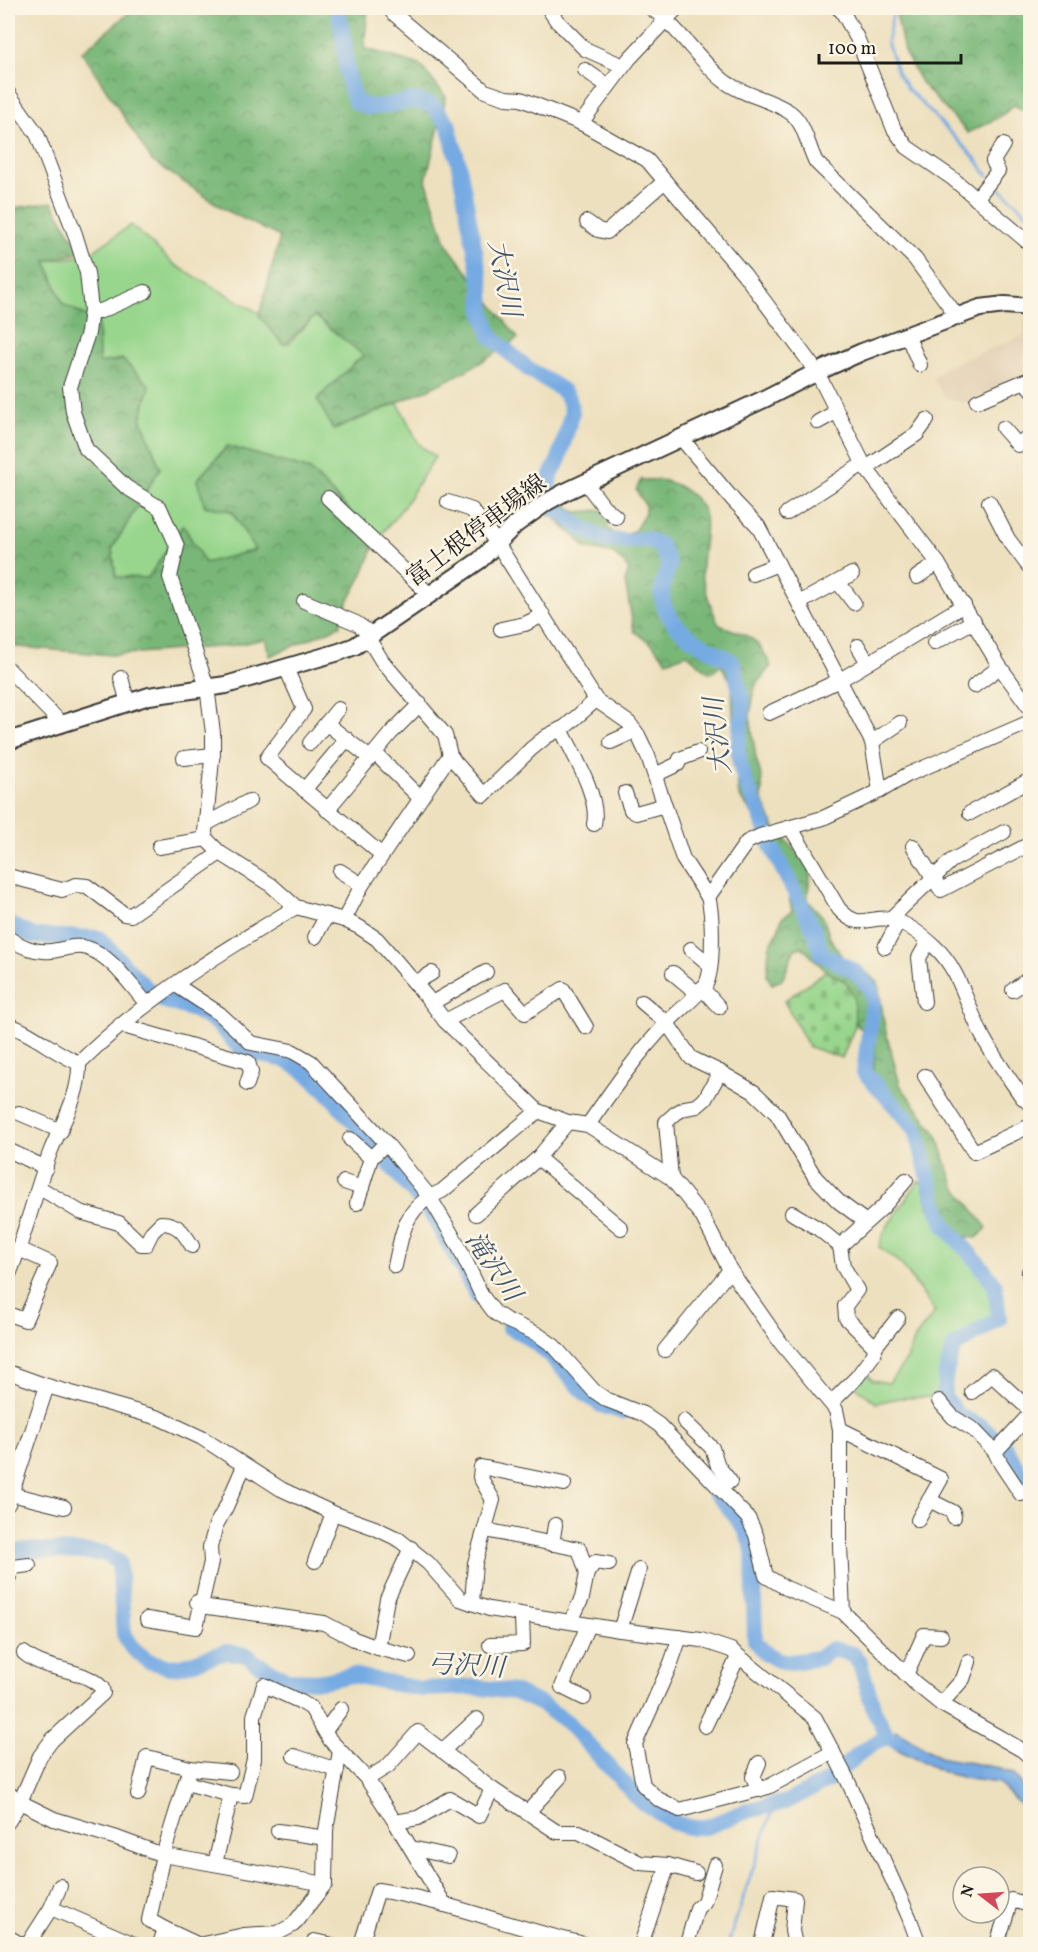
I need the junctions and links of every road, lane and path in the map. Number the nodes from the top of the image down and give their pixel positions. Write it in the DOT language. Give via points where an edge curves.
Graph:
graph roads {
  1 [pos="390,8"];
  2 [pos="548,8"];
  3 [pos="651,8"];
  4 [pos="677,8"];
  5 [pos="838,8"];
  6 [pos="666,18"];
  7 [pos="623,66"];
  8 [pos="585,70"];
  9 [pos="608,86"];
  10 [pos="8,93"];
  11 [pos="581,123"];
  12 [pos="1003,144"];
  13 [pos="665,181"];
  14 [pos="976,199"];
  15 [pos="587,222"];
  16 [pos="1030,243"];
  17 [pos="145,292"];
  18 [pos="1030,307"];
  19 [pos="91,311"];
  20 [pos="957,316"];
  21 [pos="907,335"];
  22 [pos="920,365"];
  23 [pos="817,372"];
  24 [pos="1030,388"];
  25 [pos="977,401"];
  26 [pos="836,412"];
  27 [pos="927,420"];
  28 [pos="818,422"];
  29 [pos="1003,428"];
  30 [pos="1030,435"];
  31 [pos="681,438"];
  32 [pos="865,466"];
  33 [pos="585,482"];
  34 [pos="328,498"];
  35 [pos="448,502"];
  36 [pos="989,502"];
  37 [pos="788,513"];
  38 [pos="616,518"];
  39 [pos="497,543"];
  40 [pos="938,563"];
  41 [pos="778,564"];
  42 [pos="1030,568"];
  43 [pos="753,574"];
  44 [pos="852,574"];
  45 [pos="917,577"];
  46 [pos="838,582"];
  47 [pos="430,595"];
  48 [pos="304,601"];
  49 [pos="799,603"];
  50 [pos="854,603"];
  51 [pos="964,605"];
  52 [pos="543,615"];
  53 [pos="974,621"];
  54 [pos="501,629"];
  55 [pos="370,636"];
  56 [pos="934,642"];
  57 [pos="858,646"];
  58 [pos="868,663"];
  59 [pos="1000,667"];
  60 [pos="286,668"];
  61 [pos="8,669"];
  62 [pos="121,678"];
  63 [pos="840,680"];
  64 [pos="974,686"];
  65 [pos="207,687"];
  66 [pos="596,700"];
  67 [pos="128,703"];
  68 [pos="420,704"];
  69 [pos="1030,708"];
  70 [pos="338,709"];
  71 [pos="768,714"];
  72 [pos="1030,722"];
  73 [pos="326,723"];
  74 [pos="900,723"];
  75 [pos="62,724"];
  76 [pos="561,729"];
  77 [pos="635,731"];
  78 [pos="347,739"];
  79 [pos="8,741"];
  80 [pos="611,742"];
  81 [pos="872,742"];
  82 [pos="310,743"];
  83 [pos="698,752"];
  84 [pos="213,755"];
  85 [pos="373,755"];
  86 [pos="450,755"];
  87 [pos="184,758"];
  88 [pos="655,776"];
  89 [pos="1030,780"];
  90 [pos="304,790"];
  91 [pos="880,791"];
  92 [pos="625,793"];
  93 [pos="417,795"];
  94 [pos="249,801"];
  95 [pos="665,805"];
  96 [pos="327,810"];
  97 [pos="970,813"];
  98 [pos="206,824"];
  99 [pos="594,825"];
  100 [pos="791,828"];
  101 [pos="1004,832"];
  102 [pos="206,839"];
  103 [pos="1030,844"];
  104 [pos="913,846"];
  105 [pos="159,847"];
  106 [pos="220,852"];
  107 [pos="382,855"];
  108 [pos="340,872"];
  109 [pos="8,876"];
  110 [pos="933,877"];
  111 [pos="362,885"];
  112 [pos="708,897"];
  113 [pos="296,907"];
  114 [pos="327,915"];
  115 [pos="344,920"];
  116 [pos="894,921"];
  117 [pos="315,937"];
  118 [pos="8,938"];
  119 [pos="928,942"];
  120 [pos="885,947"];
  121 [pos="691,949"];
  122 [pos="710,965"];
  123 [pos="486,972"];
  124 [pos="432,973"];
  125 [pos="673,974"];
  126 [pos="1030,978"];
  127 [pos="415,983"];
  128 [pos="172,987"];
  129 [pos="700,990"];
  130 [pos="1013,990"];
  131 [pos="642,1002"];
  132 [pos="924,1002"];
  133 [pos="149,1003"];
  134 [pos="432,1003"];
  135 [pos="719,1007"];
  136 [pos="445,1021"];
  137 [pos="667,1023"];
  138 [pos="8,1025"];
  139 [pos="120,1025"];
  140 [pos="586,1027"];
  141 [pos="79,1063"];
  142 [pos="720,1072"];
  143 [pos="925,1076"];
  144 [pos="247,1084"];
  145 [pos="1030,1104"];
  146 [pos="538,1111"];
  147 [pos="19,1113"];
  148 [pos="568,1122"];
  149 [pos="588,1125"];
  150 [pos="1030,1126"];
  151 [pos="61,1131"];
  152 [pos="350,1139"];
  153 [pos="386,1143"];
  154 [pos="8,1150"];
  155 [pos="371,1158"];
  156 [pos="537,1158"];
  157 [pos="46,1168"];
  158 [pos="671,1178"];
  159 [pos="906,1180"];
  160 [pos="344,1182"];
  161 [pos="40,1188"];
  162 [pos="362,1188"];
  163 [pos="429,1196"];
  164 [pos="357,1203"];
  165 [pos="792,1213"];
  166 [pos="476,1214"];
  167 [pos="866,1222"];
  168 [pos="621,1228"];
  169 [pos="192,1246"];
  170 [pos="840,1246"];
  171 [pos="19,1249"];
  172 [pos="395,1266"];
  173 [pos="730,1270"];
  174 [pos="1030,1271"];
  175 [pos="8,1277"];
  176 [pos="1030,1281"];
  177 [pos="8,1314"];
  178 [pos="898,1318"];
  179 [pos="875,1347"];
  180 [pos="665,1350"];
  181 [pos="8,1372"];
  182 [pos="47,1386"];
  183 [pos="972,1392"];
  184 [pos="939,1401"];
  185 [pos="831,1403"];
  186 [pos="1030,1412"];
  187 [pos="684,1421"];
  188 [pos="840,1429"];
  189 [pos="999,1447"];
  190 [pos="244,1466"];
  191 [pos="564,1484"];
  192 [pos="721,1488"];
  193 [pos="1021,1494"];
  194 [pos="9,1499"];
  195 [pos="929,1500"];
  196 [pos="64,1507"];
  197 [pos="333,1514"];
  198 [pos="954,1516"];
  199 [pos="918,1520"];
  200 [pos="555,1526"];
  201 [pos="485,1530"];
  202 [pos="552,1544"];
  203 [pos="411,1548"];
  204 [pos="315,1561"];
  205 [pos="609,1564"];
  206 [pos="28,1565"];
  207 [pos="639,1570"];
  208 [pos="587,1573"];
  209 [pos="8,1579"];
  210 [pos="472,1603"];
  211 [pos="199,1604"];
  212 [pos="843,1612"];
  213 [pos="522,1615"];
  214 [pos="147,1619"];
  215 [pos="571,1621"];
  216 [pos="588,1625"];
  217 [pos="620,1630"];
  218 [pos="941,1636"];
  219 [pos="680,1637"];
  220 [pos="490,1645"];
  221 [pos="378,1648"];
  222 [pos="24,1653"];
  223 [pos="409,1656"];
  224 [pos="738,1657"];
  225 [pos="969,1662"];
  226 [pos="906,1675"];
  227 [pos="584,1698"];
  228 [pos="941,1704"];
  229 [pos="341,1709"];
  230 [pos="477,1719"];
  231 [pos="705,1726"];
  232 [pos="325,1731"];
  233 [pos="340,1751"];
  234 [pos="442,1751"];
  235 [pos="834,1755"];
  236 [pos="294,1756"];
  237 [pos="1030,1757"];
  238 [pos="759,1763"];
  239 [pos="190,1768"];
  240 [pos="337,1770"];
  241 [pos="230,1772"];
  242 [pos="560,1777"];
  243 [pos="367,1779"];
  244 [pos="186,1783"];
  245 [pos="492,1789"];
  246 [pos="759,1790"];
  247 [pos="8,1793"];
  248 [pos="138,1794"];
  249 [pos="231,1795"];
  250 [pos="20,1802"];
  251 [pos="527,1813"];
  252 [pos="8,1822"];
  253 [pos="395,1822"];
  254 [pos="278,1831"];
  255 [pos="326,1838"];
  256 [pos="411,1848"];
  257 [pos="163,1855"];
  258 [pos="448,1856"];
  259 [pos="215,1864"];
  260 [pos="668,1865"];
  261 [pos="715,1865"];
  262 [pos="696,1873"];
  263 [pos="325,1884"];
  264 [pos="60,1886"];
  265 [pos="445,1905"];
  266 [pos="1030,1905"];
  267 [pos="51,1908"];
  268 [pos="165,1929"];
  269 [pos="8,1937"];
  270 [pos="314,1941"];
  271 [pos="557,1942"];
  272 [pos="20,1944"];
  273 [pos="28,1944"];
  274 [pos="134,1944"];
  275 [pos="160,1944"];
  276 [pos="197,1944"];
  277 [pos="203,1944"];
  278 [pos="329,1944"];
  279 [pos="361,1944"];
  280 [pos="584,1944"];
  281 [pos="641,1944"];
  282 [pos="687,1944"];
  283 [pos="762,1944"];
  284 [pos="795,1944"];
  285 [pos="919,1944"];
  286 [pos="998,1944"];
  1 -- 11 [label="street" via="485,91 556,106"];
  2 -- 7 [label="street" via="585,49"];
  3 -- 6 [label="street"];
  4 -- 6 [label="street"];
  5 -- 14 [label="street" via="857,38 894,129 907,147"];
  6 -- 7 [label="street"];
  6 -- 20 [label="street" via="725,81 790,113 802,127 816,162 915,259"];
  7 -- 9 [label="street"];
  8 -- 9 [label="street"];
  9 -- 11 [label="street"];
  10 -- 19 [label="street" via="36,134 75,234 87,273"];
  11 -- 13 [label="street" via="647,160"];
  12 -- 14 [label="street" via="993,161 998,171"];
  13 -- 15 [label="street" via="607,232"];
  13 -- 23 [label="street" via="744,274"];
  14 -- 16 [label="street"];
  17 -- 19 [label="street" via="101,311"];
  18 -- 20 [label="main road, 富士根停車場線" via="980,308"];
  19 -- 65 [label="street" via="70,387 73,412 86,449 126,488 160,508 177,546 170,577"];
  20 -- 21 [label="main road, 富士根停車場線"];
  21 -- 22 [label="street"];
  21 -- 23 [label="main road, 富士根停車場線"];
  23 -- 26 [label="street"];
  23 -- 31 [label="main road, 富士根停車場線"];
  24 -- 25 [label="street" via="1025,381"];
  26 -- 28 [label="street"];
  26 -- 32 [label="street"];
  27 -- 32 [label="street" via="916,434"];
  29 -- 30 [label="street" via="1018,445"];
  31 -- 33 [label="main road, 富士根停車場線"];
  31 -- 41 [label="street" via="758,526"];
  32 -- 37 [label="street"];
  32 -- 40 [label="street"];
  33 -- 38 [label="street"];
  33 -- 39 [label="main road, 富士根停車場線" via="547,502"];
  34 -- 47 [label="street"];
  35 -- 39 [label="street" via="472,510"];
  36 -- 42 [label="street" via="1008,539"];
  39 -- 47 [label="main road, 富士根停車場線" via="480,560"];
  39 -- 52 [label="street"];
  40 -- 45 [label="street"];
  40 -- 51 [label="street"];
  41 -- 43 [label="street"];
  41 -- 49 [label="street"];
  44 -- 46 [label="street"];
  46 -- 49 [label="street"];
  46 -- 50 [label="street"];
  47 -- 55 [label="main road, 富士根停車場線"];
  48 -- 55 [label="street" via="356,623"];
  49 -- 63 [label="street"];
  51 -- 53 [label="street"];
  51 -- 58 [label="street"];
  52 -- 54 [label="street"];
  52 -- 66 [label="street"];
  53 -- 56 [label="street"];
  53 -- 59 [label="street"];
  55 -- 60 [label="main road, 富士根停車場線" via="339,652"];
  55 -- 68 [label="street" via="382,661"];
  57 -- 58 [label="street"];
  58 -- 63 [label="street"];
  59 -- 64 [label="street"];
  59 -- 69 [label="street"];
  60 -- 65 [label="main road, 富士根停車場線"];
  60 -- 90 [label="street" via="304,709 267,758"];
  61 -- 75 [label="street"];
  62 -- 67 [label="street"];
  63 -- 71 [label="street"];
  63 -- 81 [label="street"];
  65 -- 67 [label="main road, 富士根停車場線"];
  65 -- 84 [label="street"];
  66 -- 76 [label="street"];
  66 -- 77 [label="street"];
  67 -- 75 [label="main road, 富士根停車場線"];
  68 -- 85 [label="street"];
  68 -- 86 [label="street" via="445,735"];
  70 -- 73 [label="street"];
  72 -- 91 [label="street" via="907,775"];
  73 -- 78 [label="street"];
  73 -- 82 [label="street"];
  74 -- 81 [label="street"];
  75 -- 79 [label="main road, 富士根停車場線"];
  76 -- 86 [label="street" via="531,749 484,795"];
  76 -- 99 [label="street" via="588,784 596,816"];
  77 -- 80 [label="street"];
  77 -- 88 [label="street"];
  78 -- 85 [label="street"];
  78 -- 90 [label="street"];
  81 -- 91 [label="street"];
  83 -- 88 [label="street"];
  84 -- 87 [label="street"];
  84 -- 98 [label="street"];
  85 -- 93 [label="street"];
  85 -- 96 [label="street"];
  86 -- 107 [label="street"];
  88 -- 95 [label="street"];
  89 -- 97 [label="street"];
  90 -- 96 [label="street"];
  91 -- 100 [label="street" via="823,818"];
  92 -- 95 [label="street" via="636,813"];
  94 -- 98 [label="street"];
  95 -- 112 [label="street" via="683,859"];
  96 -- 107 [label="street"];
  98 -- 102 [label="street"];
  100 -- 112 [label="street" via="747,842"];
  100 -- 116 [label="street" via="848,919"];
  101 -- 110 [label="street" via="951,861"];
  102 -- 105 [label="street"];
  102 -- 106 [label="street"];
  103 -- 110 [label="street" via="940,890"];
  104 -- 110 [label="street"];
  106 -- 109 [label="street" via="131,915 124,914 87,886 62,890"];
  106 -- 113 [label="street" via="271,885"];
  107 -- 111 [label="street"];
  108 -- 111 [label="street"];
  110 -- 116 [label="street"];
  111 -- 115 [label="street"];
  112 -- 122 [label="street"];
  113 -- 114 [label="street"];
  113 -- 128 [label="street"];
  114 -- 115 [label="street"];
  114 -- 117 [label="street"];
  115 -- 127 [label="street" via="377,939"];
  116 -- 119 [label="street"];
  116 -- 120 [label="street"];
  118 -- 133 [label="street" via="38,951 75,947 98,953 109,959"];
  119 -- 132 [label="street" via="920,958"];
  119 -- 145 [label="street" via="955,972 984,1038"];
  121 -- 122 [label="street"];
  122 -- 129 [label="street" via="706,984"];
  123 -- 134 [label="street"];
  124 -- 127 [label="street"];
  125 -- 129 [label="street"];
  126 -- 130 [label="street"];
  127 -- 134 [label="street"];
  128 -- 133 [label="street"];
  128 -- 153 [label="street" via="220,1014 251,1043 292,1051 311,1062"];
  129 -- 135 [label="street"];
  129 -- 137 [label="street"];
  131 -- 137 [label="street"];
  133 -- 139 [label="street"];
  134 -- 136 [label="street"];
  136 -- 140 [label="street" via="505,990 525,1013 563,989"];
  136 -- 146 [label="street"];
  137 -- 142 [label="street" via="691,1058"];
  137 -- 149 [label="street" via="626,1069"];
  138 -- 141 [label="street"];
  139 -- 141 [label="street"];
  139 -- 144 [label="street" via="248,1062 251,1072"];
  141 -- 151 [label="street" via="69,1114"];
  142 -- 158 [label="street" via="705,1099 666,1122"];
  142 -- 167 [label="street" via="754,1092 777,1114 815,1177"];
  143 -- 150 [label="street" via="974,1152"];
  146 -- 148 [label="street"];
  146 -- 163 [label="street" via="442,1191"];
  147 -- 151 [label="street"];
  148 -- 149 [label="street"];
  148 -- 156 [label="street"];
  149 -- 158 [label="street"];
  151 -- 157 [label="street"];
  152 -- 155 [label="street"];
  153 -- 155 [label="street"];
  153 -- 163 [label="street"];
  154 -- 157 [label="street"];
  155 -- 162 [label="street"];
  156 -- 166 [label="street"];
  156 -- 168 [label="street"];
  157 -- 161 [label="street"];
  158 -- 173 [label="street" via="702,1216"];
  159 -- 167 [label="street"];
  160 -- 162 [label="street"];
  161 -- 169 [label="street" via="80,1212 119,1223 141,1244 146,1244 161,1223 169,1223 181,1229"];
  161 -- 171 [label="street"];
  162 -- 164 [label="street"];
  163 -- 172 [label="street" via="412,1211"];
  163 -- 192 [label="street" via="495,1313 554,1346 600,1396 659,1425"];
  165 -- 170 [label="street"];
  167 -- 170 [label="street"];
  170 -- 179 [label="street" via="843,1266 857,1290 845,1306 846,1318"];
  171 -- 175 [label="street"];
  171 -- 177 [label="street" via="50,1263 25,1320"];
  173 -- 180 [label="street"];
  173 -- 185 [label="street" via="781,1343"];
  174 -- 176 [label="street"];
  178 -- 179 [label="street"];
  179 -- 185 [label="street" via="857,1377"];
  181 -- 182 [label="street"];
  182 -- 190 [label="street" via="159,1418 202,1438"];
  182 -- 194 [label="street"];
  183 -- 186 [label="street" via="992,1375"];
  184 -- 189 [label="street" via="953,1418"];
  185 -- 188 [label="street"];
  186 -- 189 [label="street"];
  187 -- 192 [label="street" via="712,1448 718,1466 730,1481"];
  188 -- 195 [label="street" via="941,1479"];
  188 -- 212 [label="street"];
  189 -- 193 [label="street" via="1000,1464"];
  190 -- 197 [label="street"];
  190 -- 211 [label="street" via="216,1525"];
  191 -- 201 [label="street" via="482,1467 480,1477 493,1500"];
  192 -- 212 [label="street" via="748,1518 766,1576"];
  194 -- 196 [label="street"];
  195 -- 198 [label="street"];
  195 -- 199 [label="street"];
  197 -- 203 [label="street" via="375,1528"];
  197 -- 204 [label="street"];
  200 -- 202 [label="street"];
  201 -- 202 [label="street"];
  201 -- 210 [label="street" via="475,1563"];
  202 -- 208 [label="street" via="579,1549"];
  203 -- 210 [label="street" via="460,1599"];
  203 -- 221 [label="street" via="387,1599"];
  205 -- 208 [label="street" via="595,1562"];
  206 -- 209 [label="street" via="13,1567"];
  207 -- 217 [label="street"];
  208 -- 215 [label="street" via="582,1598"];
  210 -- 213 [label="street"];
  211 -- 214 [label="street" via="196,1627"];
  211 -- 221 [label="street" via="324,1623"];
  212 -- 226 [label="street"];
  213 -- 215 [label="street"];
  213 -- 220 [label="street" via="523,1644"];
  215 -- 216 [label="street"];
  216 -- 217 [label="street"];
  216 -- 227 [label="street" via="562,1688"];
  217 -- 219 [label="street"];
  218 -- 226 [label="street" via="924,1635"];
  219 -- 224 [label="street" via="731,1650"];
  219 -- 246 [label="street" via="635,1744 643,1785 658,1799 680,1810"];
  221 -- 223 [label="street"];
  222 -- 250 [label="street" via="42,1664 95,1681 103,1693 52,1740 40,1756"];
  224 -- 231 [label="street"];
  224 -- 235 [label="street" via="815,1718"];
  225 -- 228 [label="street" via="963,1679"];
  226 -- 228 [label="street"];
  228 -- 237 [label="street"];
  229 -- 232 [label="street"];
  230 -- 234 [label="street"];
  232 -- 233 [label="street"];
  232 -- 249 [label="street" via="311,1708 264,1685 254,1716 254,1759 245,1796"];
  233 -- 240 [label="street"];
  233 -- 243 [label="street"];
  234 -- 243 [label="street" via="418,1732 388,1766"];
  234 -- 245 [label="street"];
  235 -- 246 [label="street"];
  235 -- 285 [label="street"];
  236 -- 240 [label="street"];
  238 -- 246 [label="street" via="753,1777"];
  239 -- 241 [label="street"];
  239 -- 244 [label="street"];
  239 -- 248 [label="street" via="147,1757"];
  240 -- 255 [label="street"];
  242 -- 251 [label="street"];
  243 -- 253 [label="street"];
  244 -- 249 [label="street"];
  244 -- 257 [label="street"];
  245 -- 251 [label="street"];
  245 -- 253 [label="street" via="479,1816 450,1799 418,1818"];
  247 -- 250 [label="street"];
  249 -- 259 [label="street"];
  250 -- 252 [label="street"];
  250 -- 257 [label="street" via="54,1819"];
  251 -- 260 [label="street" via="557,1832 579,1832 640,1863"];
  253 -- 256 [label="street"];
  254 -- 255 [label="street"];
  255 -- 263 [label="street"];
  256 -- 258 [label="street"];
  256 -- 265 [label="street"];
  257 -- 259 [label="street"];
  257 -- 268 [label="street" via="149,1920"];
  259 -- 263 [label="street"];
  260 -- 262 [label="street"];
  260 -- 281 [label="street"];
  261 -- 282 [label="street"];
  263 -- 277 [label="street" via="293,1925 278,1933"];
  264 -- 267 [label="street"];
  265 -- 271 [label="street"];
  265 -- 279 [label="street" via="378,1890"];
  266 -- 286 [label="street" via="1011,1900"];
  267 -- 273 [label="street"];
  267 -- 274 [label="street"];
  268 -- 275 [label="street"];
  268 -- 276 [label="street"];
  269 -- 272 [label="street"];
  270 -- 278 [label="street"];
  271 -- 280 [label="street"];
  283 -- 284 [label="street" via="772,1896 795,1899"];
}
